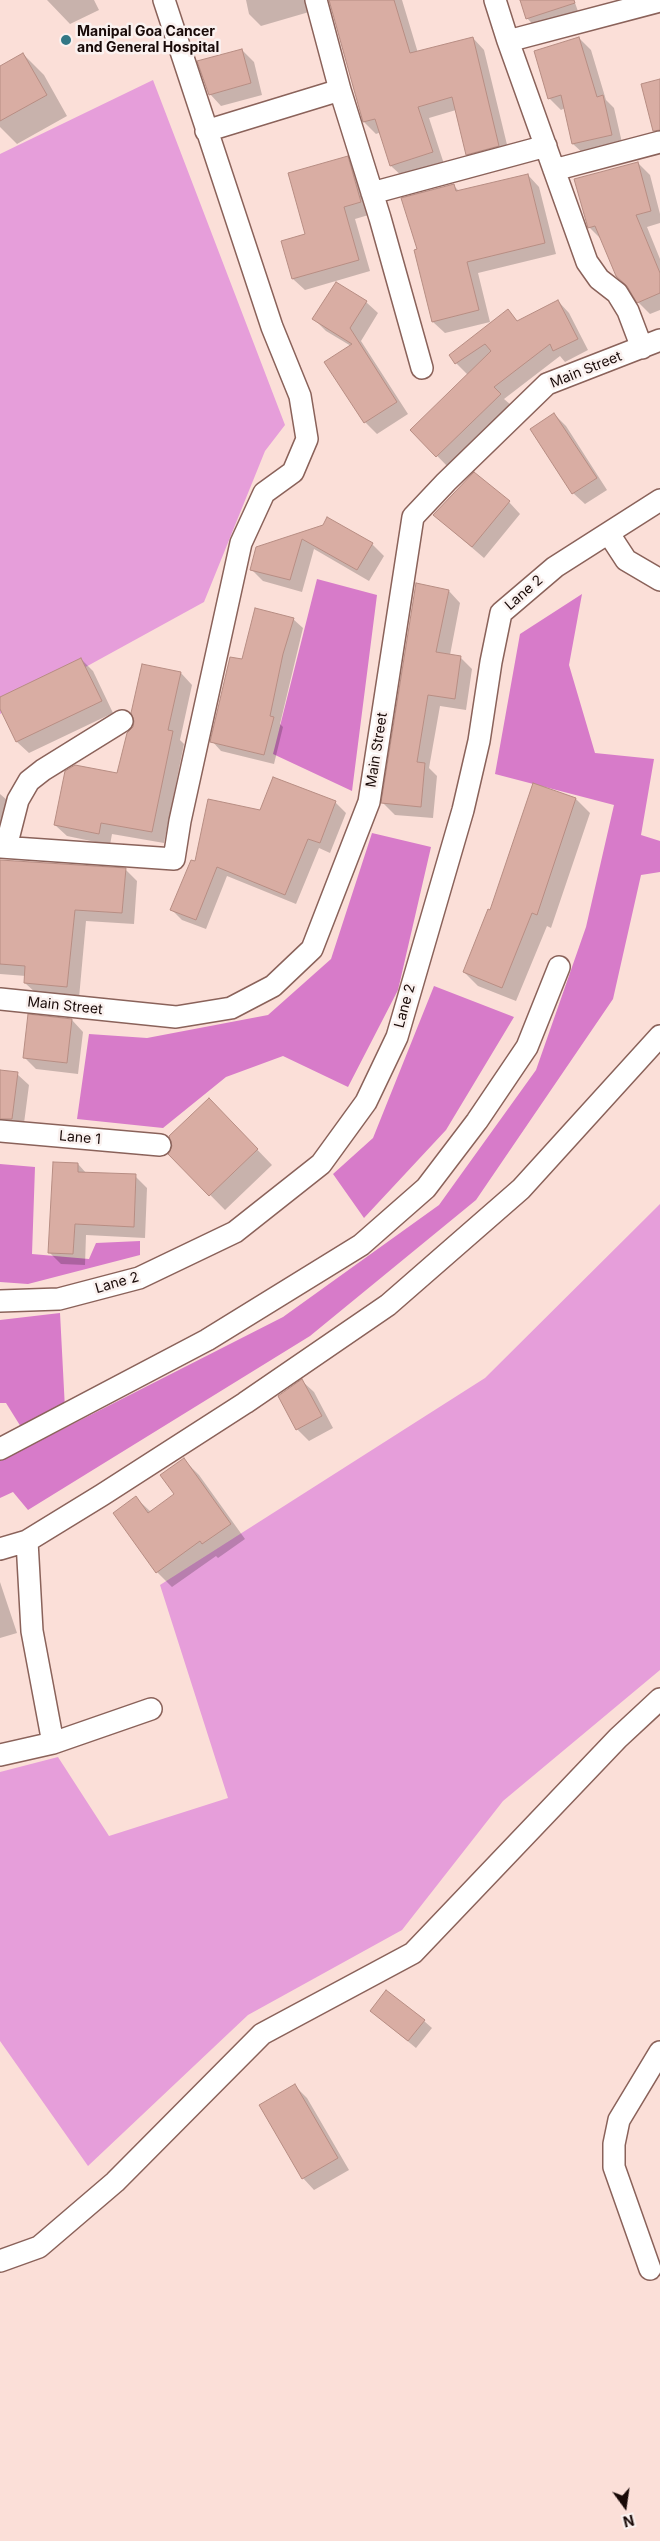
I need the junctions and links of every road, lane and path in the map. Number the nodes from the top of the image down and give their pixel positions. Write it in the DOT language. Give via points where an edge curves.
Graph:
graph roads {
  1 [pos="164,0"];
  2 [pos="316,0"];
  3 [pos="495,0"];
  4 [pos="660,1"];
  5 [pos="508,41"];
  6 [pos="340,90"];
  7 [pos="206,131"];
  8 [pos="660,142"];
  9 [pos="546,146"];
  10 [pos="554,170"];
  11 [pos="372,193"];
  12 [pos="651,344"];
  13 [pos="422,368"];
  14 [pos="660,500"];
  15 [pos="609,534"];
  16 [pos="660,580"];
  17 [pos="122,721"];
  18 [pos="3,847"];
  19 [pos="560,968"];
  20 [pos="0,999"];
  21 [pos="660,1036"];
  22 [pos="0,1131"];
  23 [pos="160,1145"];
  24 [pos="0,1301"];
  25 [pos="0,1449"];
  26 [pos="27,1541"];
  27 [pos="0,1549"];
  28 [pos="660,1699"];
  29 [pos="151,1709"];
  30 [pos="53,1743"];
  31 [pos="0,1755"];
  32 [pos="660,2052"];
  33 [pos="0,2261"];
  34 [pos="650,2269"];
  1 -- 7 [label="street"];
  2 -- 6 [label="street"];
  3 -- 5 [label="street"];
  4 -- 5 [label="street"];
  5 -- 9 [label="street"];
  6 -- 7 [label="street"];
  6 -- 11 [label="street"];
  7 -- 18 [label="street" via="272,327 300,396 308,438 293,472 264,493 241,543 174,859"];
  8 -- 10 [label="street"];
  9 -- 10 [label="street"];
  9 -- 11 [label="street"];
  10 -- 12 [label="street" via="587,262 599,279 617,292"];
  11 -- 13 [label="street"];
  12 -- 20 [label="street, Main Street" via="547,384 413,517 369,802 312,949 273,986 231,1008 176,1017"];
  14 -- 15 [label="street, Lane 2"];
  15 -- 16 [label="street" via="626,560"];
  15 -- 24 [label="street, Lane 2" via="555,567 501,613 465,801 397,1037 366,1102 321,1164 235,1232 139,1278 59,1299"];
  17 -- 18 [label="street" via="28,781 18,800"];
  19 -- 25 [label="street" via="526,1047 477,1121 426,1188 361,1246 207,1340"];
  21 -- 26 [label="street" via="521,1189 388,1305 237,1408"];
  22 -- 23 [label="street, Lane 1"];
  26 -- 27 [label="street"];
  26 -- 30 [label="street" via="32,1631"];
  28 -- 33 [label="street" via="618,1738 413,1953 262,2034 115,2182 39,2247"];
  29 -- 30 [label="street"];
  30 -- 31 [label="street"];
  32 -- 34 [label="street" via="620,2120 614,2144 614,2167"];
}
